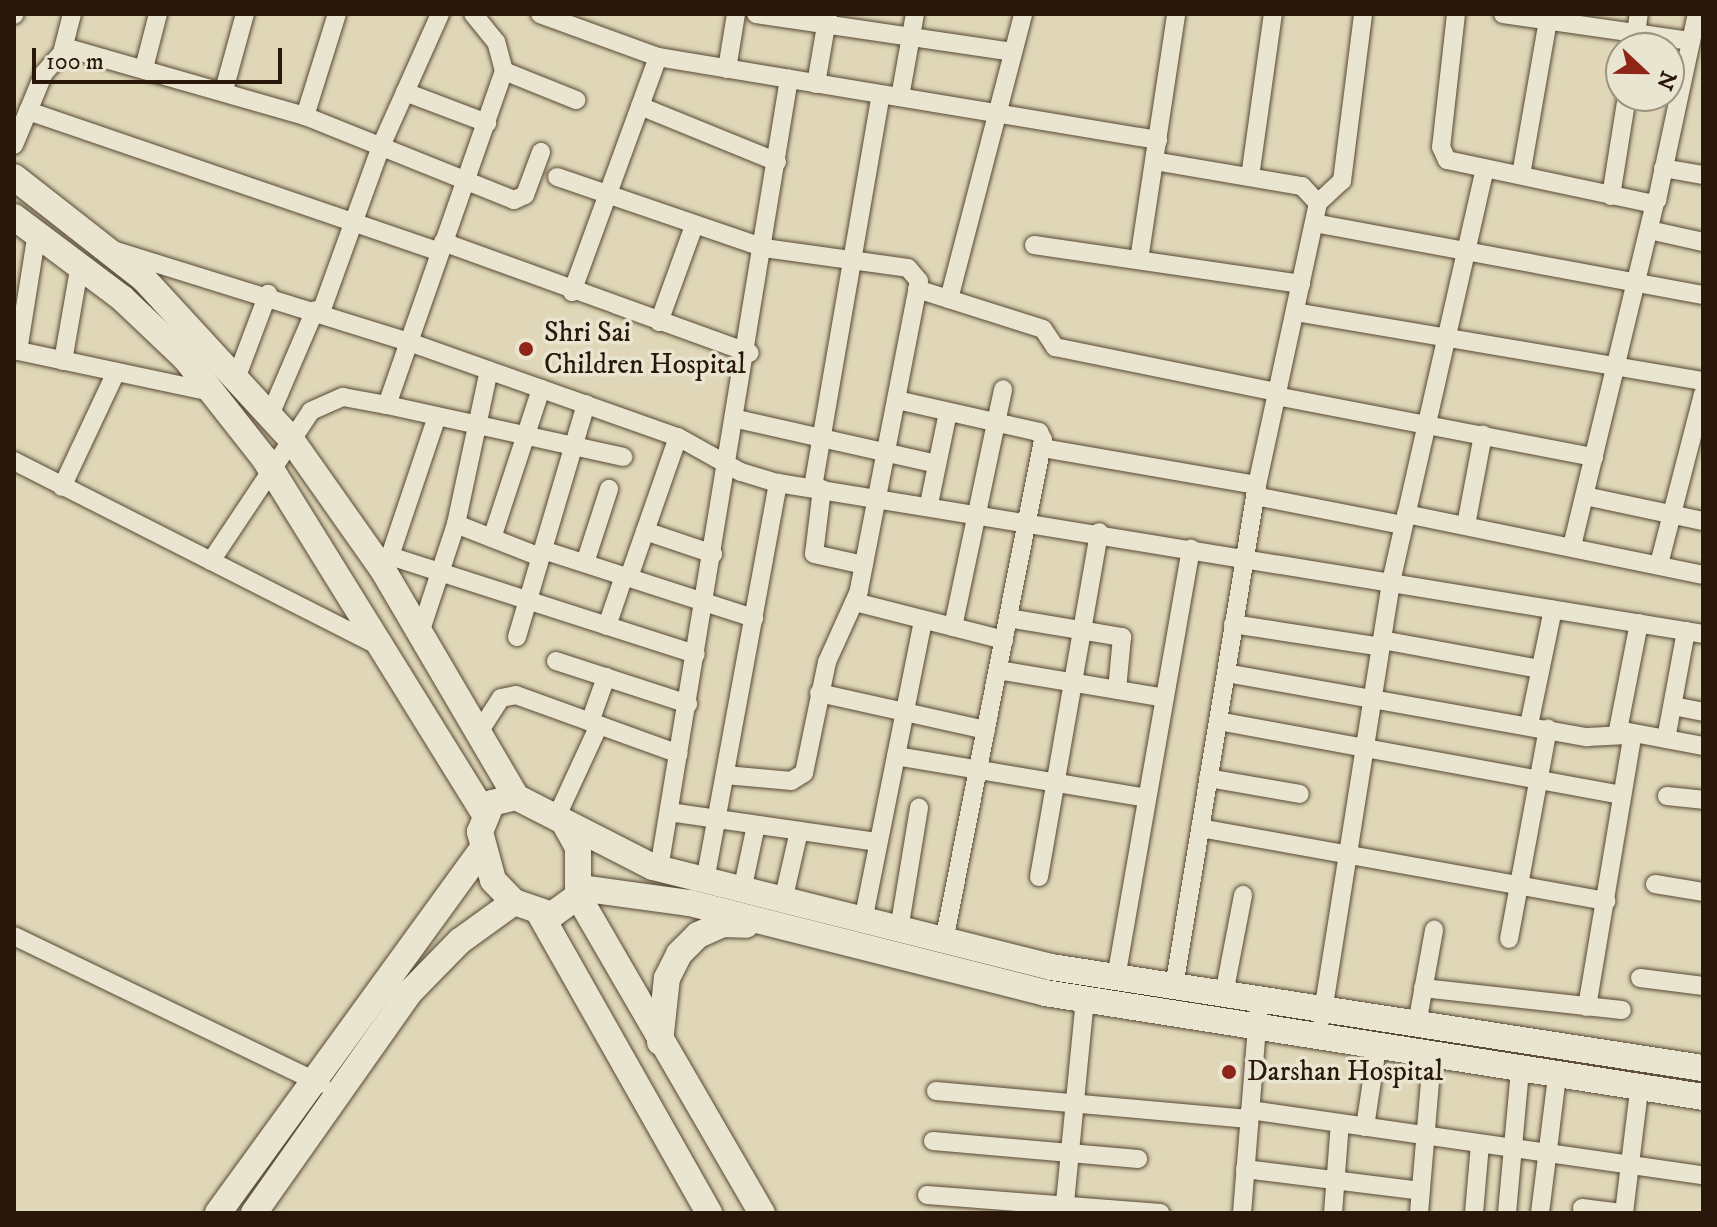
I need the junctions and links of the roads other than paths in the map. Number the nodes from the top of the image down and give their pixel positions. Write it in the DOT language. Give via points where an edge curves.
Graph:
graph roads {
  1 [pos="72,14"];
  2 [pos="158,14"];
  3 [pos="245,14"];
  4 [pos="337,14"];
  5 [pos="440,14"];
  6 [pos="540,14"];
  7 [pos="736,14"];
  8 [pos="756,14"];
  9 [pos="915,14"];
  10 [pos="1023,14"];
  11 [pos="1176,14"];
  12 [pos="1273,14"];
  13 [pos="1363,14"];
  14 [pos="1456,14"];
  15 [pos="1503,14"];
  16 [pos="1697,14"];
  17 [pos="471,15"];
  18 [pos="1548,17"];
  19 [pos="827,19"];
  20 [pos="1637,32"];
  21 [pos="911,36"];
  22 [pos="1685,40"];
  23 [pos="1691,41"];
  24 [pos="64,47"];
  25 [pos="1012,52"];
  26 [pos="658,57"];
  27 [pos="144,68"];
  28 [pos="727,69"];
  29 [pos="504,71"];
  30 [pos="789,79"];
  31 [pos="816,84"];
  32 [pos="224,90"];
  33 [pos="405,92"];
  34 [pos="881,95"];
  35 [pos="900,97"];
  36 [pos="576,100"];
  37 [pos="640,106"];
  38 [pos="28,111"];
  39 [pos="995,111"];
  40 [pos="1624,112"];
  41 [pos="305,116"];
  42 [pos="487,123"];
  43 [pos="1158,140"];
  44 [pos="14,145"];
  45 [pos="381,146"];
  46 [pos="541,152"];
  47 [pos="1154,161"];
  48 [pos="777,162"];
  49 [pos="1663,168"];
  50 [pos="1485,169"];
  51 [pos="1521,175"];
  52 [pos="1703,175"];
  53 [pos="14,177"];
  54 [pos="557,177"];
  55 [pos="1250,177"];
  56 [pos="466,180"];
  57 [pos="1611,196"];
  58 [pos="607,197"];
  59 [pos="1318,203"];
  60 [pos="1655,203"];
  61 [pos="14,217"];
  62 [pos="353,220"];
  63 [pos="1314,223"];
  64 [pos="694,226"];
  65 [pos="1649,230"];
  66 [pos="37,233"];
  67 [pos="1703,242"];
  68 [pos="1034,245"];
  69 [pos="441,247"];
  70 [pos="764,248"];
  71 [pos="109,249"];
  72 [pos="1465,251"];
  73 [pos="1139,260"];
  74 [pos="850,261"];
  75 [pos="80,264"];
  76 [pos="1638,281"];
  77 [pos="1301,284"];
  78 [pos="917,289"];
  79 [pos="572,292"];
  80 [pos="268,294"];
  81 [pos="1703,295"];
  82 [pos="949,299"];
  83 [pos="318,311"];
  84 [pos="1295,312"];
  85 [pos="659,322"];
  86 [pos="1445,337"];
  87 [pos="206,339"];
  88 [pos="409,342"];
  89 [pos="16,351"];
  90 [pos="749,353"];
  91 [pos="186,359"];
  92 [pos="63,361"];
  93 [pos="1617,366"];
  94 [pos="489,370"];
  95 [pos="116,372"];
  96 [pos="237,376"];
  97 [pos="1703,381"];
  98 [pos="541,389"];
  99 [pos="1003,389"];
  100 [pos="212,392"];
  101 [pos="1277,394"];
  102 [pos="1703,394"];
  103 [pos="897,400"];
  104 [pos="586,404"];
  105 [pos="387,405"];
  106 [pos="948,412"];
  107 [pos="270,415"];
  108 [pos="437,416"];
  109 [pos="737,419"];
  110 [pos="996,423"];
  111 [pos="1425,424"];
  112 [pos="477,426"];
  113 [pos="822,434"];
  114 [pos="1483,435"];
  115 [pos="525,436"];
  116 [pos="678,437"];
  117 [pos="290,438"];
  118 [pos="574,446"];
  119 [pos="1042,448"];
  120 [pos="887,451"];
  121 [pos="623,457"];
  122 [pos="1594,457"];
  123 [pos="14,461"];
  124 [pos="937,464"];
  125 [pos="1684,464"];
  126 [pos="729,465"];
  127 [pos="270,466"];
  128 [pos="1703,469"];
  129 [pos="778,483"];
  130 [pos="62,487"];
  131 [pos="818,488"];
  132 [pos="609,489"];
  133 [pos="1256,491"];
  134 [pos="879,496"];
  135 [pos="1585,496"];
  136 [pos="929,504"];
  137 [pos="976,512"];
  138 [pos="1672,514"];
  139 [pos="1404,519"];
  140 [pos="1027,520"];
  141 [pos="1703,521"];
  142 [pos="456,524"];
  143 [pos="1466,525"];
  144 [pos="645,531"];
  145 [pos="1099,532"];
  146 [pos="492,538"];
  147 [pos="1572,546"];
  148 [pos="1191,548"];
  149 [pos="542,553"];
  150 [pos="713,554"];
  151 [pos="1245,557"];
  152 [pos="211,561"];
  153 [pos="585,563"];
  154 [pos="388,564"];
  155 [pos="1659,564"];
  156 [pos="864,565"];
  157 [pos="442,574"];
  158 [pos="1703,575"];
  159 [pos="626,577"];
  160 [pos="1391,582"];
  161 [pos="527,601"];
  162 [pos="706,602"];
  163 [pos="855,602"];
  164 [pos="1553,609"];
  165 [pos="754,618"];
  166 [pos="1008,618"];
  167 [pos="923,620"];
  168 [pos="1639,623"];
  169 [pos="1233,624"];
  170 [pos="607,626"];
  171 [pos="953,627"];
  172 [pos="421,630"];
  173 [pos="1082,630"];
  174 [pos="1694,632"];
  175 [pos="517,637"];
  176 [pos="1004,640"];
  177 [pos="1382,644"];
  178 [pos="379,646"];
  179 [pos="696,654"];
  180 [pos="556,661"];
  181 [pos="1540,669"];
  182 [pos="998,670"];
  183 [pos="1226,673"];
  184 [pos="606,677"];
  185 [pos="1073,683"];
  186 [pos="1117,690"];
  187 [pos="819,693"];
  188 [pos="1373,695"];
  189 [pos="1165,698"];
  190 [pos="688,704"];
  191 [pos="1673,706"];
  192 [pos="1703,712"];
  193 [pos="904,713"];
  194 [pos="1218,721"];
  195 [pos="594,723"];
  196 [pos="1529,725"];
  197 [pos="1548,729"];
  198 [pos="986,730"];
  199 [pos="479,732"];
  200 [pos="1627,736"];
  201 [pos="1666,739"];
  202 [pos="1703,746"];
  203 [pos="1364,752"];
  204 [pos="679,754"];
  205 [pos="896,756"];
  206 [pos="978,771"];
  207 [pos="726,775"];
  208 [pos="1208,778"];
  209 [pos="1538,780"];
  210 [pos="1055,784"];
  211 [pos="1300,794"];
  212 [pos="1622,795"];
  213 [pos="1667,796"];
  214 [pos="516,797"];
  215 [pos="1147,798"];
  216 [pos="1703,800"];
  217 [pos="919,808"];
  218 [pos="669,812"];
  219 [pos="484,813"];
  220 [pos="717,819"];
  221 [pos="561,820"];
  222 [pos="756,825"];
  223 [pos="1200,828"];
  224 [pos="799,831"];
  225 [pos="878,842"];
  226 [pos="482,849"];
  227 [pos="1348,856"];
  228 [pos="659,869"];
  229 [pos="1039,877"];
  230 [pos="705,881"];
  231 [pos="1655,884"];
  232 [pos="1518,886"];
  233 [pos="742,891"];
  234 [pos="579,892"];
  235 [pos="1703,892"];
  236 [pos="1243,895"];
  237 [pos="1606,901"];
  238 [pos="514,902"];
  239 [pos="540,914"];
  240 [pos="784,914"];
  241 [pos="863,921"];
  242 [pos="899,930"];
  243 [pos="1434,930"];
  244 [pos="14,936"];
  245 [pos="1509,939"];
  246 [pos="944,941"];
  247 [pos="1116,978"];
  248 [pos="1640,978"];
  249 [pos="1703,986"];
  250 [pos="1174,987"];
  251 [pos="1423,988"];
  252 [pos="1224,994"];
  253 [pos="1085,1000"];
  254 [pos="1259,1000"];
  255 [pos="1587,1007"];
  256 [pos="1324,1009"];
  257 [pos="1622,1010"];
  258 [pos="1417,1024"];
  259 [pos="1256,1029"];
  260 [pos="1318,1039"];
  261 [pos="660,1042"];
  262 [pos="1377,1048"];
  263 [pos="1432,1057"];
  264 [pos="1703,1068"];
  265 [pos="1520,1071"];
  266 [pos="1557,1077"];
  267 [pos="313,1079"];
  268 [pos="1639,1090"];
  269 [pos="936,1091"];
  270 [pos="339,1095"];
  271 [pos="1703,1097"];
  272 [pos="1075,1103"];
  273 [pos="1249,1114"];
  274 [pos="1340,1123"];
  275 [pos="1365,1127"];
  276 [pos="1426,1136"];
  277 [pos="933,1141"];
  278 [pos="1480,1144"];
  279 [pos="1513,1149"];
  280 [pos="1548,1154"];
  281 [pos="1070,1155"];
  282 [pos="1138,1159"];
  283 [pos="1630,1165"];
  284 [pos="1245,1169"];
  285 [pos="1703,1175"];
  286 [pos="1335,1180"];
  287 [pos="1421,1191"];
  288 [pos="927,1195"];
  289 [pos="1582,1208"];
  290 [pos="1064,1209"];
  291 [pos="218,1213"];
  292 [pos="254,1213"];
  293 [pos="709,1213"];
  294 [pos="762,1213"];
  295 [pos="1150,1213"];
  296 [pos="1160,1213"];
  297 [pos="1242,1213"];
  298 [pos="1333,1213"];
  299 [pos="1419,1213"];
  300 [pos="1474,1213"];
  301 [pos="1507,1213"];
  302 [pos="1540,1213"];
  303 [pos="1623,1213"];
  1 -- 24 [label="street"];
  2 -- 27 [label="street"];
  3 -- 32 [label="street"];
  4 -- 41 [label="street"];
  5 -- 33 [label="street"];
  6 -- 26 [label="street"];
  7 -- 28 [label="street"];
  8 -- 19 [label="street"];
  9 -- 21 [label="street"];
  10 -- 25 [label="street"];
  11 -- 43 [label="street"];
  12 -- 55 [label="street"];
  13 -- 59 [label="street" via="1342,181"];
  14 -- 50 [label="street" via="1441,154"];
  15 -- 18 [label="street"];
  16 -- 23 [label="street"];
  17 -- 29 [label="street" via="496,42"];
  18 -- 20 [label="street"];
  18 -- 51 [label="street"];
  19 -- 21 [label="street"];
  19 -- 31 [label="street"];
  21 -- 25 [label="street"];
  21 -- 35 [label="street"];
  22 -- 23 [label="street"];
  23 -- 49 [label="street"];
  24 -- 27 [label="street"];
  24 -- 38 [label="street"];
  25 -- 39 [label="street"];
  26 -- 28 [label="street"];
  26 -- 37 [label="street"];
  27 -- 32 [label="street"];
  28 -- 30 [label="street"];
  29 -- 36 [label="street"];
  29 -- 42 [label="street"];
  30 -- 31 [label="street"];
  30 -- 48 [label="street"];
  31 -- 34 [label="street"];
  32 -- 41 [label="street"];
  33 -- 42 [label="street"];
  33 -- 45 [label="street"];
  34 -- 35 [label="street"];
  34 -- 74 [label="street"];
  35 -- 39 [label="street"];
  37 -- 48 [label="street"];
  37 -- 58 [label="street"];
  38 -- 44 [label="street"];
  38 -- 62 [label="street"];
  39 -- 43 [label="street"];
  39 -- 82 [label="street"];
  40 -- 57 [label="street"];
  41 -- 45 [label="street"];
  42 -- 56 [label="street"];
  43 -- 47 [label="street"];
  45 -- 56 [label="street"];
  45 -- 62 [label="street"];
  46 -- 56 [label="street" via="520,200"];
  47 -- 55 [label="street"];
  47 -- 73 [label="street"];
  48 -- 70 [label="street"];
  49 -- 52 [label="street"];
  49 -- 60 [label="street"];
  50 -- 51 [label="street"];
  50 -- 72 [label="street"];
  51 -- 57 [label="street"];
  53 -- 71 [label="main road"];
  54 -- 58 [label="street"];
  55 -- 59 [label="street" via="1302,186"];
  56 -- 69 [label="street"];
  57 -- 60 [label="street"];
  58 -- 64 [label="street"];
  58 -- 79 [label="street"];
  59 -- 63 [label="street"];
  60 -- 65 [label="street"];
  61 -- 66 [label="main road"];
  62 -- 69 [label="street"];
  62 -- 83 [label="street"];
  63 -- 72 [label="street"];
  63 -- 77 [label="street"];
  64 -- 70 [label="street"];
  64 -- 85 [label="street"];
  65 -- 67 [label="street"];
  65 -- 76 [label="street"];
  66 -- 75 [label="main road"];
  66 -- 89 [label="street"];
  68 -- 73 [label="street"];
  69 -- 79 [label="street"];
  69 -- 88 [label="street"];
  70 -- 74 [label="street"];
  70 -- 90 [label="street"];
  71 -- 80 [label="street"];
  71 -- 87 [label="main road"];
  72 -- 76 [label="street"];
  72 -- 86 [label="street"];
  73 -- 77 [label="street"];
  74 -- 78 [label="street" via="908,268"];
  74 -- 113 [label="street"];
  75 -- 91 [label="main road"];
  75 -- 92 [label="street"];
  76 -- 81 [label="street"];
  76 -- 93 [label="street"];
  77 -- 84 [label="street"];
  78 -- 82 [label="street"];
  78 -- 103 [label="street"];
  79 -- 85 [label="street"];
  80 -- 83 [label="street"];
  80 -- 96 [label="street"];
  82 -- 101 [label="street" via="1043,329 1055,347"];
  83 -- 88 [label="street"];
  83 -- 107 [label="street"];
  84 -- 86 [label="street"];
  84 -- 101 [label="street"];
  85 -- 90 [label="street"];
  86 -- 93 [label="street"];
  86 -- 111 [label="street"];
  87 -- 91 [label="main road"];
  87 -- 96 [label="main road"];
  88 -- 94 [label="street"];
  88 -- 105 [label="street"];
  89 -- 92 [label="street"];
  90 -- 109 [label="street"];
  91 -- 100 [label="main road"];
  92 -- 95 [label="street"];
  93 -- 97 [label="street"];
  93 -- 122 [label="street"];
  94 -- 98 [label="street"];
  94 -- 112 [label="street"];
  95 -- 100 [label="street"];
  95 -- 130 [label="street"];
  96 -- 107 [label="main road"];
  98 -- 104 [label="street"];
  98 -- 115 [label="street"];
  99 -- 110 [label="street"];
  100 -- 127 [label="main road"];
  101 -- 111 [label="street"];
  101 -- 133 [label="street"];
  102 -- 125 [label="street"];
  103 -- 106 [label="street"];
  103 -- 120 [label="street"];
  104 -- 116 [label="street"];
  104 -- 118 [label="street"];
  105 -- 108 [label="street"];
  105 -- 117 [label="street" via="324,400"];
  106 -- 110 [label="street"];
  106 -- 124 [label="street"];
  107 -- 117 [label="main road"];
  108 -- 112 [label="street"];
  108 -- 154 [label="street"];
  109 -- 113 [label="street"];
  109 -- 126 [label="street"];
  110 -- 119 [label="street" via="1039,432"];
  110 -- 137 [label="street"];
  111 -- 114 [label="street"];
  111 -- 139 [label="street"];
  112 -- 115 [label="street"];
  112 -- 142 [label="street"];
  113 -- 120 [label="street"];
  113 -- 131 [label="street"];
  114 -- 122 [label="street"];
  114 -- 143 [label="street"];
  115 -- 118 [label="street"];
  115 -- 146 [label="street"];
  116 -- 126 [label="street"];
  116 -- 144 [label="street"];
  117 -- 127 [label="street"];
  117 -- 154 [label="main road"];
  118 -- 121 [label="street"];
  118 -- 149 [label="street"];
  119 -- 133 [label="street"];
  119 -- 140 [label="street"];
  120 -- 124 [label="street"];
  120 -- 134 [label="street"];
  122 -- 135 [label="street"];
  123 -- 130 [label="street"];
  124 -- 136 [label="street"];
  125 -- 128 [label="street"];
  125 -- 138 [label="street"];
  126 -- 129 [label="street"];
  126 -- 150 [label="street"];
  127 -- 152 [label="street"];
  127 -- 178 [label="main road"];
  129 -- 131 [label="street"];
  129 -- 165 [label="street"];
  130 -- 152 [label="street"];
  131 -- 134 [label="street"];
  131 -- 156 [label="street" via="814,554"];
  132 -- 153 [label="street"];
  133 -- 139 [label="street"];
  133 -- 151 [label="street"];
  134 -- 136 [label="street"];
  134 -- 156 [label="street"];
  135 -- 138 [label="street"];
  135 -- 147 [label="street"];
  136 -- 137 [label="street"];
  137 -- 140 [label="street"];
  137 -- 171 [label="street"];
  138 -- 141 [label="street"];
  138 -- 155 [label="street"];
  139 -- 143 [label="street"];
  139 -- 160 [label="street"];
  140 -- 145 [label="street"];
  140 -- 166 [label="street"];
  142 -- 146 [label="street"];
  142 -- 157 [label="street"];
  143 -- 147 [label="street"];
  144 -- 150 [label="street"];
  144 -- 159 [label="street"];
  145 -- 148 [label="street"];
  145 -- 173 [label="street"];
  146 -- 149 [label="street"];
  147 -- 155 [label="street"];
  148 -- 151 [label="street"];
  148 -- 189 [label="street"];
  149 -- 153 [label="street"];
  149 -- 161 [label="street"];
  150 -- 162 [label="street"];
  151 -- 160 [label="street"];
  151 -- 169 [label="street"];
  152 -- 178 [label="street"];
  153 -- 159 [label="street"];
  154 -- 157 [label="street"];
  154 -- 172 [label="main road"];
  155 -- 158 [label="street"];
  156 -- 163 [label="street"];
  157 -- 161 [label="street"];
  157 -- 172 [label="street"];
  159 -- 162 [label="street"];
  159 -- 170 [label="street"];
  160 -- 164 [label="street"];
  160 -- 177 [label="street"];
  161 -- 170 [label="street"];
  161 -- 175 [label="street"];
  162 -- 165 [label="street"];
  162 -- 179 [label="street"];
  163 -- 167 [label="street"];
  163 -- 187 [label="street"];
  164 -- 168 [label="street"];
  164 -- 181 [label="street"];
  165 -- 207 [label="street"];
  166 -- 173 [label="street"];
  166 -- 176 [label="street"];
  167 -- 171 [label="street"];
  167 -- 193 [label="street"];
  168 -- 174 [label="street"];
  168 -- 200 [label="street"];
  169 -- 177 [label="street"];
  169 -- 183 [label="street"];
  170 -- 179 [label="street"];
  171 -- 176 [label="street"];
  172 -- 199 [label="main road"];
  173 -- 185 [label="street"];
  173 -- 186 [label="street" via="1122,637"];
  174 -- 191 [label="street"];
  176 -- 182 [label="street"];
  177 -- 181 [label="street"];
  177 -- 188 [label="street"];
  178 -- 219 [label="main road"];
  179 -- 190 [label="street"];
  180 -- 184 [label="street"];
  181 -- 196 [label="street"];
  182 -- 185 [label="street"];
  182 -- 198 [label="street"];
  183 -- 188 [label="street"];
  183 -- 194 [label="street"];
  184 -- 190 [label="street"];
  184 -- 195 [label="street"];
  185 -- 186 [label="street"];
  185 -- 210 [label="street"];
  186 -- 189 [label="street"];
  187 -- 193 [label="street"];
  187 -- 207 [label="street" via="801,778"];
  188 -- 196 [label="street"];
  188 -- 203 [label="street"];
  189 -- 215 [label="street"];
  190 -- 204 [label="street"];
  191 -- 192 [label="street"];
  191 -- 201 [label="street"];
  193 -- 198 [label="street"];
  193 -- 205 [label="street"];
  194 -- 203 [label="street"];
  194 -- 208 [label="street"];
  195 -- 199 [label="street" via="507,694"];
  195 -- 204 [label="street"];
  195 -- 221 [label="street"];
  196 -- 197 [label="street"];
  197 -- 200 [label="street" via="1597,739"];
  197 -- 209 [label="street"];
  198 -- 206 [label="street"];
  199 -- 214 [label="main road"];
  200 -- 201 [label="street"];
  200 -- 212 [label="street"];
  201 -- 202 [label="street"];
  203 -- 209 [label="street"];
  203 -- 227 [label="street"];
  204 -- 218 [label="street"];
  205 -- 206 [label="street"];
  205 -- 225 [label="street"];
  206 -- 210 [label="street"];
  206 -- 246 [label="street"];
  207 -- 220 [label="street"];
  208 -- 211 [label="street"];
  208 -- 223 [label="street"];
  209 -- 212 [label="street"];
  209 -- 232 [label="street"];
  210 -- 215 [label="street"];
  210 -- 229 [label="street"];
  212 -- 237 [label="street"];
  213 -- 216 [label="street"];
  214 -- 219 [label="main road" via="501,798"];
  214 -- 221 [label="main road"];
  215 -- 247 [label="street"];
  217 -- 242 [label="street"];
  218 -- 220 [label="street"];
  218 -- 228 [label="street"];
  219 -- 226 [label="main road"];
  220 -- 222 [label="street"];
  220 -- 230 [label="street"];
  221 -- 228 [label="main road"];
  221 -- 234 [label="main road" via="578,847"];
  222 -- 224 [label="street"];
  222 -- 233 [label="street"];
  223 -- 227 [label="street"];
  223 -- 250 [label="street"];
  224 -- 225 [label="street"];
  224 -- 240 [label="street"];
  225 -- 241 [label="street"];
  226 -- 238 [label="main road" via="493,880"];
  226 -- 267 [label="main road"];
  227 -- 232 [label="street"];
  227 -- 256 [label="street"];
  228 -- 230 [label="main road"];
  230 -- 233 [label="main road"];
  231 -- 235 [label="street"];
  232 -- 237 [label="street"];
  232 -- 245 [label="street"];
  233 -- 240 [label="main road"];
  234 -- 239 [label="main road" via="561,914"];
  234 -- 240 [label="main road"];
  234 -- 261 [label="main road"];
  236 -- 252 [label="street"];
  237 -- 255 [label="street"];
  238 -- 239 [label="main road"];
  238 -- 270 [label="main road" via="437,962"];
  239 -- 293 [label="main road"];
  240 -- 241 [label="main road"];
  240 -- 253 [label="main road"];
  240 -- 261 [label="main road" via="723,924 698,935 667,978"];
  241 -- 242 [label="main road"];
  242 -- 246 [label="main road"];
  243 -- 251 [label="street"];
  244 -- 267 [label="street"];
  246 -- 247 [label="main road"];
  247 -- 250 [label="main road"];
  248 -- 249 [label="street"];
  250 -- 252 [label="main road"];
  251 -- 255 [label="street"];
  251 -- 258 [label="street"];
  252 -- 254 [label="main road"];
  253 -- 259 [label="main road"];
  253 -- 272 [label="street"];
  254 -- 256 [label="main road"];
  254 -- 259 [label="street"];
  255 -- 257 [label="street"];
  256 -- 258 [label="main road"];
  256 -- 260 [label="street"];
  258 -- 264 [label="main road"];
  259 -- 260 [label="main road"];
  259 -- 273 [label="street"];
  260 -- 262 [label="main road"];
  261 -- 294 [label="main road"];
  262 -- 263 [label="main road"];
  262 -- 275 [label="street"];
  263 -- 265 [label="main road"];
  263 -- 276 [label="street"];
  265 -- 266 [label="main road"];
  265 -- 279 [label="street"];
  266 -- 268 [label="main road"];
  266 -- 280 [label="street"];
  267 -- 270 [label="street"];
  267 -- 291 [label="main road"];
  268 -- 271 [label="main road"];
  268 -- 283 [label="street"];
  269 -- 272 [label="street"];
  270 -- 292 [label="main road"];
  272 -- 273 [label="street"];
  272 -- 281 [label="street"];
  273 -- 274 [label="street"];
  273 -- 284 [label="street"];
  274 -- 275 [label="street"];
  274 -- 286 [label="street"];
  275 -- 276 [label="street"];
  276 -- 278 [label="street"];
  276 -- 287 [label="street"];
  277 -- 281 [label="street"];
  278 -- 279 [label="street"];
  278 -- 300 [label="street"];
  279 -- 280 [label="street"];
  279 -- 301 [label="street"];
  280 -- 283 [label="street"];
  280 -- 302 [label="street"];
  281 -- 282 [label="street"];
  281 -- 290 [label="street"];
  283 -- 285 [label="street"];
  283 -- 303 [label="street"];
  284 -- 286 [label="street"];
  284 -- 297 [label="street"];
  286 -- 287 [label="street"];
  286 -- 298 [label="street"];
  287 -- 299 [label="street"];
  288 -- 290 [label="street"];
  289 -- 303 [label="street"];
  290 -- 295 [label="street"];
  295 -- 296 [label="street"];
}
